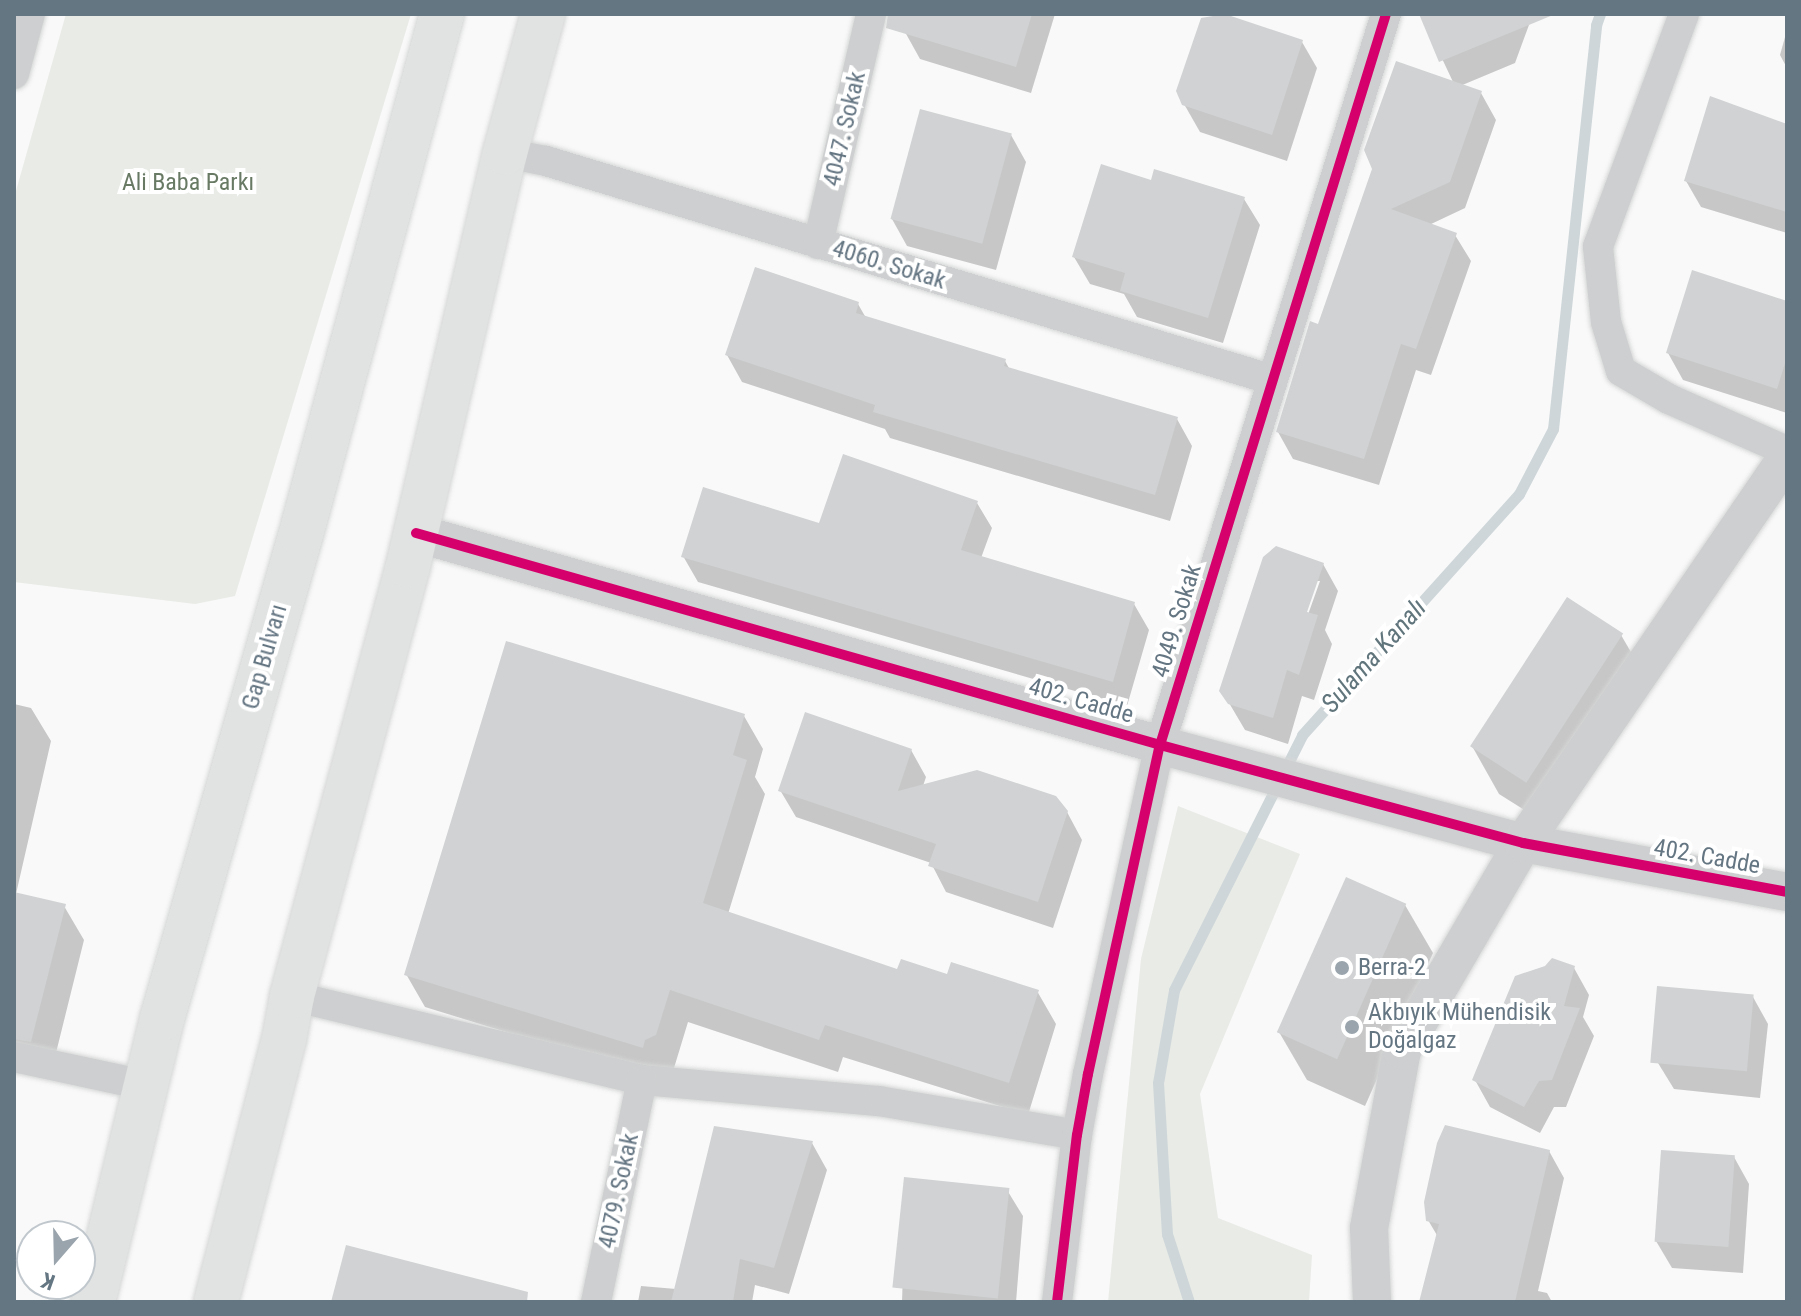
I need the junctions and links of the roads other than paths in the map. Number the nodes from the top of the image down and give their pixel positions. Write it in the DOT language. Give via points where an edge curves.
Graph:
graph roads {
  1 [pos="30,14"];
  2 [pos="442,14"];
  3 [pos="543,14"];
  4 [pos="871,14"];
  5 [pos="1386,14"];
  6 [pos="1684,14"];
  7 [pos="14,74"];
  8 [pos="505,153"];
  9 [pos="818,244"];
  10 [pos="1273,380"];
  11 [pos="1787,451"];
  12 [pos="1787,458"];
  13 [pos="416,533"];
  14 [pos="1160,745"];
  15 [pos="1523,843"];
  16 [pos="1787,892"];
  17 [pos="292,996"];
  18 [pos="14,1057"];
  19 [pos="642,1080"];
  20 [pos="145,1085"];
  21 [pos="1077,1135"];
  22 [pos="93,1302"];
  23 [pos="216,1302"];
  24 [pos="596,1302"];
  25 [pos="1057,1302"];
  26 [pos="1372,1302"];
  1 -- 7 [label="street"];
  2 -- 20 [label="highway, Gap Bulvarı"];
  3 -- 8 [label="highway"];
  4 -- 9 [label="street, 4047. Sokak"];
  5 -- 10 [label="street, 4049. Sokak"];
  6 -- 11 [label="street" via="1598,247 1606,322 1621,371 1669,399"];
  8 -- 9 [label="street, 4060. Sokak"];
  8 -- 13 [label="highway"];
  9 -- 10 [label="street, 4060. Sokak"];
  10 -- 14 [label="street, 4049. Sokak"];
  12 -- 15 [label="street"];
  13 -- 14 [label="street, 402. Cadde"];
  13 -- 17 [label="highway"];
  14 -- 15 [label="street, 402. Cadde"];
  14 -- 21 [label="street, 4049. Sokak"];
  15 -- 16 [label="street, 402. Cadde"];
  15 -- 26 [label="street" via="1402,1050 1369,1228"];
  17 -- 19 [label="street"];
  17 -- 23 [label="highway"];
  18 -- 20 [label="street"];
  19 -- 21 [label="street" via="879,1101"];
  19 -- 24 [label="street, 4079. Sokak"];
  20 -- 22 [label="highway, Gap Bulvarı"];
  21 -- 25 [label="street, 4049. Sokak"];
}
